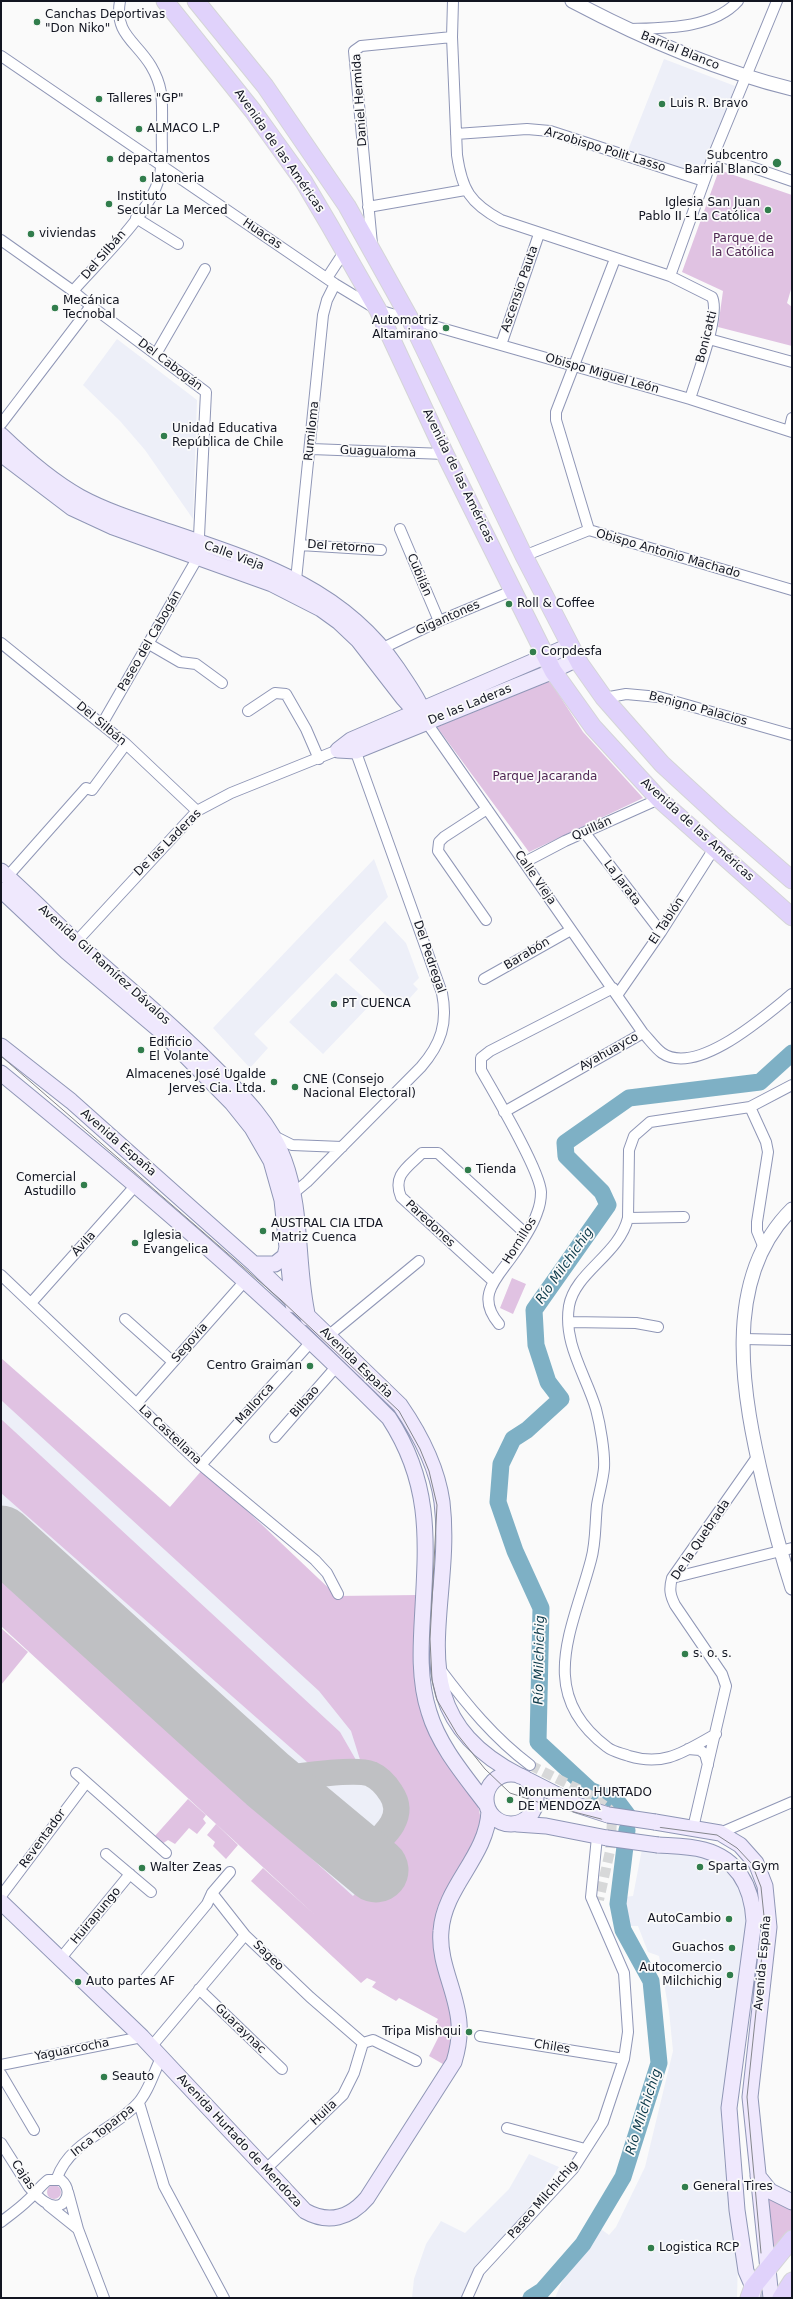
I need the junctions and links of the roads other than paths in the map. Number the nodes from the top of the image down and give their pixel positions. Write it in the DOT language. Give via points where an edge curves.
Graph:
graph roads {
  1 [pos="120,1"];
  2 [pos="165,1"];
  3 [pos="196,1"];
  4 [pos="453,1"];
  5 [pos="572,1"];
  6 [pos="738,1"];
  7 [pos="777,1"];
  8 [pos="626,29"];
  9 [pos="452,37"];
  10 [pos="1,56"];
  11 [pos="747,78"];
  12 [pos="792,89"];
  13 [pos="456,134"];
  14 [pos="714,154"];
  15 [pos="160,165"];
  16 [pos="704,181"];
  17 [pos="792,181"];
  18 [pos="465,190"];
  19 [pos="347,206"];
  20 [pos="368,207"];
  21 [pos="136,218"];
  22 [pos="539,234"];
  23 [pos="1,240"];
  24 [pos="178,244"];
  25 [pos="372,249"];
  26 [pos="344,252"];
  27 [pos="615,260"];
  28 [pos="205,269"];
  29 [pos="670,276"];
  30 [pos="327,278"];
  31 [pos="335,284"];
  32 [pos="73,291"];
  33 [pos="91,306"];
  34 [pos="378,310"];
  35 [pos="410,319"];
  36 [pos="709,338"];
  37 [pos="501,345"];
  38 [pos="156,354"];
  39 [pos="792,362"];
  40 [pos="572,366"];
  41 [pos="690,399"];
  42 [pos="792,418"];
  43 [pos="1,424"];
  44 [pos="790,431"];
  45 [pos="1,435"];
  46 [pos="311,449"];
  47 [pos="1,450"];
  48 [pos="1,454"];
  49 [pos="445,454"];
  50 [pos="400,529"];
  51 [pos="589,530"];
  52 [pos="300,545"];
  53 [pos="199,550"];
  54 [pos="381,550"];
  55 [pos="524,556"];
  56 [pos="296,580"];
  57 [pos="514,590"];
  58 [pos="792,590"];
  59 [pos="439,621"];
  60 [pos="1,643"];
  61 [pos="149,644"];
  62 [pos="383,648"];
  63 [pos="573,653"];
  64 [pos="549,664"];
  65 [pos="222,683"];
  66 [pos="604,698"];
  67 [pos="419,710"];
  68 [pos="248,711"];
  69 [pos="428,723"];
  70 [pos="102,724"];
  71 [pos="792,735"];
  72 [pos="126,744"];
  73 [pos="353,745"];
  74 [pos="338,750"];
  75 [pos="319,759"];
  76 [pos="659,799"];
  77 [pos="487,808"];
  78 [pos="197,811"];
  79 [pos="584,833"];
  80 [pos="715,847"];
  81 [pos="526,862"];
  82 [pos="3,879"];
  83 [pos="792,880"];
  84 [pos="792,917"];
  85 [pos="486,920"];
  86 [pos="571,930"];
  87 [pos="661,932"];
  88 [pos="72,947"];
  89 [pos="484,979"];
  90 [pos="615,991"];
  91 [pos="792,994"];
  92 [pos="152,1015"];
  93 [pos="643,1033"];
  94 [pos="1,1046"];
  95 [pos="481,1070"];
  96 [pos="1,1073"];
  97 [pos="792,1085"];
  98 [pos="750,1107"];
  99 [pos="504,1112"];
  100 [pos="271,1133"];
  101 [pos="342,1147"];
  102 [pos="136,1185"];
  103 [pos="288,1198"];
  104 [pos="792,1210"];
  105 [pos="684,1217"];
  106 [pos="628,1218"];
  107 [pos="526,1234"];
  108 [pos="287,1246"];
  109 [pos="764,1248"];
  110 [pos="418,1261"];
  111 [pos="254,1264"];
  112 [pos="1,1276"];
  113 [pos="493,1281"];
  114 [pos="244,1282"];
  115 [pos="293,1302"];
  116 [pos="31,1303"];
  117 [pos="308,1318"];
  118 [pos="125,1319"];
  119 [pos="570,1322"];
  120 [pos="499,1324"];
  121 [pos="658,1327"];
  122 [pos="296,1330"];
  123 [pos="328,1336"];
  124 [pos="743,1339"];
  125 [pos="792,1340"];
  126 [pos="310,1343"];
  127 [pos="173,1362"];
  128 [pos="336,1367"];
  129 [pos="137,1403"];
  130 [pos="275,1437"];
  131 [pos="757,1457"];
  132 [pos="201,1465"];
  133 [pos="786,1549"];
  134 [pos="672,1578"];
  135 [pos="792,1588"];
  136 [pos="338,1594"];
  137 [pos="437,1666"];
  138 [pos="716,1734"];
  139 [pos="688,1749"];
  140 [pos="708,1765"];
  141 [pos="76,1773"];
  142 [pos="526,1773"];
  143 [pos="86,1783"];
  144 [pos="792,1802"];
  145 [pos="488,1808"];
  146 [pos="515,1825"];
  147 [pos="693,1828"];
  148 [pos="720,1833"];
  149 [pos="602,1838"];
  150 [pos="478,1850"];
  151 [pos="166,1853"];
  152 [pos="106,1854"];
  153 [pos="230,1872"];
  154 [pos="130,1874"];
  155 [pos="151,1892"];
  156 [pos="212,1893"];
  157 [pos="1,1896"];
  158 [pos="599,1900"];
  159 [pos="1,1902"];
  160 [pos="597,1913"];
  161 [pos="245,1935"];
  162 [pos="61,1958"];
  163 [pos="144,1980"];
  164 [pos="199,1989"];
  165 [pos="480,2036"];
  166 [pos="363,2043"];
  167 [pos="151,2047"];
  168 [pos="624,2059"];
  169 [pos="416,2061"];
  170 [pos="1,2065"];
  171 [pos="282,2069"];
  172 [pos="1,2074"];
  173 [pos="139,2103"];
  174 [pos="507,2128"];
  175 [pos="34,2130"];
  176 [pos="1,2143"];
  177 [pos="585,2149"];
  178 [pos="265,2170"];
  179 [pos="758,2176"];
  180 [pos="57,2178"];
  181 [pos="68,2191"];
  182 [pos="35,2193"];
  183 [pos="792,2202"];
  184 [pos="48,2205"];
  185 [pos="1,2222"];
  186 [pos="78,2229"];
  187 [pos="792,2239"];
  188 [pos="768,2267"];
  189 [pos="752,2294"];
  190 [pos="104,2298"];
  191 [pos="224,2298"];
  192 [pos="467,2298"];
  193 [pos="771,2298"];
  1 -- 15 [label="street, Del Silbán" via="121,28 157,76 163,94"];
  2 -- 26 [label="main road, Avenida de las Américas" via="253,111 304,182"];
  3 -- 19 [label="main road, Avenida de las Américas" via="265,86"];
  4 -- 9 [label="street"];
  5 -- 8 [label="street, Barrial Blanco"];
  6 -- 8 [label="street" via="720,15 703,21 679,26"];
  7 -- 11 [label="street"];
  8 -- 11 [label="street, Barrial Blanco"];
  9 -- 13 [label="street"];
  9 -- 20 [label="street, Daniel Hermida" via="361,46 354,51"];
  10 -- 15 [label="street, Huacas"];
  11 -- 12 [label="street, Barrial Blanco"];
  11 -- 14 [label="street"];
  13 -- 16 [label="street, Arzobispo Polit Lasso" via="550,131"];
  13 -- 18 [label="street" via="460,173"];
  14 -- 16 [label="street"];
  14 -- 17 [label="street"];
  15 -- 21 [label="street, Del Silbán" via="160,177 153,194"];
  15 -- 30 [label="street, Huacas"];
  16 -- 29 [label="street"];
  18 -- 20 [label="street"];
  18 -- 22 [label="street, Bonicatti" via="484,210 501,220"];
  19 -- 20 [label="street" via="359,204"];
  19 -- 25 [label="main road, Avenida de las Américas"];
  20 -- 25 [label="street, Daniel Hermida"];
  21 -- 24 [label="street"];
  21 -- 32 [label="street, Del Silbán"];
  22 -- 27 [label="street, Bonicatti"];
  22 -- 37 [label="street, Ascensio Pauta"];
  23 -- 32 [label="street, Del Cabogán"];
  25 -- 35 [label="main road, Avenida de las Américas"];
  26 -- 30 [label="street"];
  26 -- 34 [label="main road, Avenida de las Américas"];
  27 -- 29 [label="street, Bonicatti"];
  27 -- 40 [label="street"];
  28 -- 38 [label="street"];
  29 -- 36 [label="street, Bonicatti" via="712,297 715,306"];
  30 -- 31 [label="street, Huacas"];
  31 -- 34 [label="street, Huacas"];
  31 -- 46 [label="street, Rumiloma" via="323,315"];
  32 -- 33 [label="street, Del Cabogán"];
  33 -- 38 [label="street, Del Cabogán"];
  33 -- 43 [label="street"];
  34 -- 35 [label="street, Huacas"];
  34 -- 49 [label="main road, Avenida de las Américas"];
  35 -- 37 [label="street, Obispo Miguel León"];
  35 -- 55 [label="main road, Avenida de las Américas"];
  36 -- 39 [label="street"];
  36 -- 41 [label="street, Bonicatti"];
  37 -- 40 [label="street, Obispo Miguel León"];
  38 -- 53 [label="street, Del Cabogán" via="206,392"];
  40 -- 41 [label="street, Obispo Miguel León"];
  40 -- 51 [label="street" via="555,416"];
  41 -- 44 [label="street, Obispo Miguel León"];
  42 -- 44 [label="street"];
  45 -- 53 [label="main road, Calle Vieja" via="47,475 79,497"];
  46 -- 49 [label="street, Guagualoma"];
  46 -- 52 [label="street, Rumiloma"];
  47 -- 48 [label="street"];
  48 -- 53 [label="main road, Calle Vieja" via="72,508 113,527"];
  49 -- 57 [label="main road, Avenida de las Américas"];
  50 -- 59 [label="street, Cubilán"];
  51 -- 55 [label="street, Obispo Antonio Machado"];
  51 -- 58 [label="street, Obispo Antonio Machado"];
  52 -- 54 [label="street, Del retorno"];
  52 -- 56 [label="street, Rumiloma"];
  53 -- 56 [label="main road, Calle Vieja" via="252,561"];
  53 -- 61 [label="street, Paseo del Cabogán"];
  53 -- 67 [label="main road, Calle Vieja" via="321,609 339,622"];
  55 -- 63 [label="main road, Avenida de las Américas"];
  56 -- 62 [label="main road, Calle Vieja" via="350,615"];
  57 -- 59 [label="street, Gigantones"];
  57 -- 64 [label="main road, Avenida de las Américas"];
  59 -- 62 [label="street, Gigantones"];
  60 -- 70 [label="street, Del Silbán"];
  61 -- 65 [label="street" via="180,662 196,664"];
  61 -- 70 [label="street, Paseo del Cabogán"];
  62 -- 67 [label="main road, Calle Vieja"];
  63 -- 64 [label="main road, De las Laderas"];
  63 -- 66 [label="main road, Avenida de las Américas"];
  64 -- 67 [label="main road, De las Laderas"];
  64 -- 69 [label="main road, De las Laderas"];
  64 -- 76 [label="main road, Avenida de las Américas" via="593,727"];
  66 -- 71 [label="street, Benigno Palacios" via="626,694 659,697"];
  66 -- 83 [label="main road, Avenida de las Américas" via="662,764"];
  67 -- 69 [label="main road, Calle Vieja"];
  67 -- 73 [label="main road, De las Laderas"];
  68 -- 75 [label="street" via="275,693 286,694"];
  69 -- 73 [label="main road, De las Laderas"];
  69 -- 77 [label="street, Calle Vieja"];
  70 -- 72 [label="street, Del Silbán"];
  72 -- 78 [label="street, Del Silbán"];
  72 -- 82 [label="street" via="92,790 86,788"];
  73 -- 74 [label="main road, De las Laderas"];
  73 -- 101 [label="street, Del Pedregal" via="442,993 445,1017 443,1032 432,1054"];
  74 -- 75 [label="street, De las Laderas"];
  75 -- 78 [label="street, De las Laderas" via="231,793"];
  76 -- 79 [label="street, Quillán"];
  76 -- 80 [label="main road, Avenida de las Américas"];
  77 -- 81 [label="street, Calle Vieja"];
  77 -- 85 [label="street" via="444,837 439,842 438,851"];
  78 -- 88 [label="street, De las Laderas"];
  79 -- 81 [label="street, Quillán"];
  79 -- 87 [label="street, La Jarata"];
  80 -- 84 [label="main road, Avenida de las Américas"];
  80 -- 87 [label="street, El Tablón"];
  81 -- 86 [label="street, Calle Vieja"];
  82 -- 88 [label="main road, Avenida Gil Ramírez Dávalos"];
  86 -- 89 [label="street, Barabón"];
  86 -- 90 [label="street, Calle Vieja"];
  87 -- 90 [label="street, El Tablón"];
  88 -- 92 [label="main road, Avenida Gil Ramírez Dávalos"];
  90 -- 93 [label="street, Calle Vieja"];
  90 -- 95 [label="street, El Tablón" via="490,1051 481,1058"];
  91 -- 93 [label="street, Ayahuayco" via="752,1026 704,1055 690,1058 662,1054"];
  92 -- 100 [label="main road, Avenida Gil Ramírez Dávalos" via="221,1074 257,1113"];
  92 -- 103 [label="main road, Avenida Gil Ramírez Dávalos" via="252,1128"];
  93 -- 99 [label="street, Ayahuayco"];
  94 -- 111 [label="main road, Avenida España" via="71,1101"];
  95 -- 99 [label="street, Hornillos"];
  96 -- 102 [label="main road, Avenida España"];
  97 -- 98 [label="street"];
  98 -- 106 [label="street" via="650,1122 634,1136 629,1150"];
  98 -- 109 [label="street" via="768,1152 757,1222 757,1231"];
  99 -- 107 [label="street, Hornillos" via="535,1170 541,1191 538,1212"];
  100 -- 101 [label="street" via="280,1141 292,1145"];
  100 -- 103 [label="main road, Avenida Gil Ramírez Dávalos" via="284,1160"];
  101 -- 103 [label="street, Del Pedregal"];
  102 -- 114 [label="main road, Avenida España"];
  102 -- 116 [label="street, Ávila"];
  103 -- 108 [label="main road, Avenida Gil Ramírez Dávalos"];
  103 -- 117 [label="main road, Avenida Gil Ramírez Dávalos"];
  104 -- 109 [label="street" via="783,1218"];
  105 -- 106 [label="street"];
  106 -- 119 [label="street" via="618,1241 578,1287 569,1305"];
  107 -- 113 [label="street, Hornillos"];
  107 -- 113 [label="street, Paredones" via="438,1153 422,1153 398,1178 397,1188 401,1197"];
  108 -- 111 [label="main road" via="285,1256 275,1264"];
  108 -- 115 [label="main road, Avenida Gil Ramírez Dávalos"];
  109 -- 124 [label="street" via="755,1268 746,1303"];
  110 -- 123 [label="street"];
  111 -- 115 [label="main road, Avenida España"];
  112 -- 116 [label="street, La Castellana"];
  113 -- 120 [label="street, Hornillos" via="488,1303"];
  114 -- 122 [label="main road, Avenida España"];
  114 -- 127 [label="street, Segovia"];
  115 -- 117 [label="main road, Avenida España"];
  115 -- 122 [label="main road, Avenida Gil Ramírez Dávalos"];
  116 -- 129 [label="street, La Castellana"];
  117 -- 123 [label="main road, Avenida España"];
  118 -- 127 [label="street"];
  119 -- 121 [label="street" via="629,1323"];
  119 -- 139 [label="street" via="572,1345 579,1369 596,1409 604,1466 592,1558 575,1608 565,1655 566,1689 574,1710 589,1734 611,1750 637,1758 662,1761"];
  122 -- 126 [label="main road, Avenida España"];
  123 -- 137 [label="main road, Avenida España" via="400,1405 417,1432 435,1471 444,1523 436,1637"];
  124 -- 125 [label="street"];
  124 -- 131 [label="street" via="745,1386"];
  126 -- 128 [label="main road, Avenida España"];
  126 -- 132 [label="street, Mallorca"];
  127 -- 129 [label="street, Segovia"];
  128 -- 130 [label="street, Bilbao"];
  128 -- 145 [label="main road, Avenida España" via="388,1418 402,1438 414,1464 425,1513 426,1536 420,1645 423,1688 437,1732"];
  129 -- 132 [label="street, La Castellana"];
  131 -- 133 [label="street"];
  131 -- 134 [label="street, De la Quebrada"];
  132 -- 136 [label="street, La Castellana" via="327,1572"];
  133 -- 134 [label="street"];
  133 -- 135 [label="street"];
  134 -- 138 [label="street, De la Quebrada" via="671,1596 682,1617 722,1674 726,1686"];
  137 -- 142 [label="street"];
  137 -- 142 [label="main road, Avenida España" via="449,1704 466,1736 488,1758"];
  138 -- 139 [label="street"];
  138 -- 140 [label="street, De la Quebrada"];
  139 -- 140 [label="street" via="700,1750 705,1754"];
  140 -- 147 [label="street, De la Quebrada"];
  141 -- 143 [label="street"];
  142 -- 145 [label="main road" via="509,1774 496,1779 487,1792"];
  142 -- 146 [label="main road" via="535,1790 536,1804 530,1817"];
  142 -- 147 [label="main road, Avenida España, bridge" via="577,1805 608,1815"];
  143 -- 151 [label="street"];
  143 -- 157 [label="street, Reventador"];
  144 -- 148 [label="street"];
  145 -- 146 [label="main road" via="496,1820"];
  145 -- 150 [label="main road, Avenida Hurtado de Mendoza" via="487,1831"];
  146 -- 149 [label="main road, Avenida España" via="546,1826"];
  146 -- 150 [label="main road, Avenida Hurtado de Mendoza"];
  147 -- 148 [label="main road, Avenida España"];
  148 -- 179 [label="main road, Avenida España" via="740,1845 756,1863 765,1886 768,1906 769,1927 750,2097"];
  149 -- 160 [label="street, Paseo Milchichig" via="592,1897"];
  149 -- 189 [label="main road, Avenida España, bridge" via="703,1849 725,1859 738,1871 750,1889 754,1920 730,2108 737,2210"];
  150 -- 178 [label="main road, Avenida Hurtado de Mendoza" via="447,1903 440,1932 444,1961 460,2023 454,2062 367,2198 359,2208 341,2217 314,2216 305,2211"];
  152 -- 154 [label="street"];
  153 -- 156 [label="street"];
  154 -- 155 [label="street"];
  154 -- 162 [label="street, Huirapungo"];
  156 -- 161 [label="street"];
  156 -- 163 [label="street" via="206,1904"];
  158 -- 160 [label="street"];
  159 -- 162 [label="main road, Avenida Hurtado de Mendoza"];
  160 -- 168 [label="street, Paseo Milchichig" via="624,1973 628,2032"];
  161 -- 164 [label="street, Sageo"];
  161 -- 166 [label="street, Sageo"];
  162 -- 167 [label="main road, Avenida Hurtado de Mendoza"];
  164 -- 167 [label="street, Sageo"];
  164 -- 171 [label="street, Guaraynac"];
  165 -- 168 [label="street, Chiles"];
  166 -- 169 [label="street" via="373,2040"];
  166 -- 178 [label="street, Huila" via="354,2073 343,2095"];
  167 -- 170 [label="street, Yaguarcocha"];
  167 -- 173 [label="street, Inca Toparpa"];
  167 -- 178 [label="main road, Avenida Hurtado de Mendoza"];
  168 -- 177 [label="street, Paseo Milchichig" via="603,2122"];
  172 -- 175 [label="street"];
  173 -- 180 [label="street, Inca Toparpa" via="73,2151"];
  173 -- 191 [label="street" via="164,2186"];
  174 -- 177 [label="street"];
  176 -- 182 [label="street, Cajas"];
  177 -- 192 [label="street, Paseo Milchichig" via="573,2169 479,2271"];
  179 -- 183 [label="main road" via="770,2191"];
  179 -- 188 [label="main road, Avenida España"];
  180 -- 181 [label="street" via="64,2183"];
  180 -- 182 [label="street, Cajas" via="44,2183"];
  181 -- 184 [label="street" via="62,2204"];
  181 -- 186 [label="street"];
  182 -- 184 [label="street, Cajas"];
  182 -- 185 [label="street"];
  184 -- 186 [label="street, Cajas"];
  186 -- 190 [label="street"];
  187 -- 188 [label="main road"];
  188 -- 189 [label="main road"];
  188 -- 193 [label="main road, Avenida España"];
}
